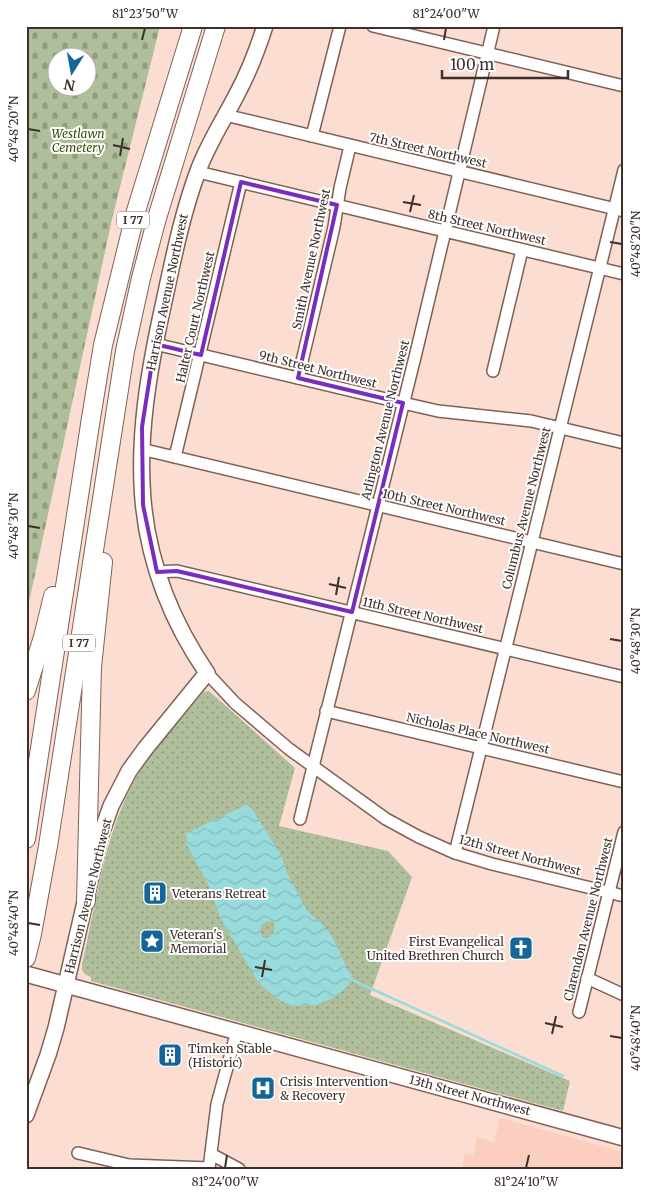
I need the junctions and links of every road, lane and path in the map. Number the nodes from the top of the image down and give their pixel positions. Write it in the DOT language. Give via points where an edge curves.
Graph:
graph roads {
  1 [pos="193,26"];
  2 [pos="216,26"];
  3 [pos="264,26"];
  4 [pos="340,26"];
  5 [pos="373,26"];
  6 [pos="494,26"];
  7 [pos="487,54"];
  8 [pos="624,86"];
  9 [pos="226,115"];
  10 [pos="312,136"];
  11 [pos="350,146"];
  12 [pos="624,170"];
  13 [pos="458,171"];
  14 [pos="198,172"];
  15 [pos="241,182"];
  16 [pos="337,205"];
  17 [pos="619,210"];
  18 [pos="444,231"];
  19 [pos="522,250"];
  20 [pos="600,268"];
  21 [pos="624,274"];
  22 [pos="155,344"];
  23 [pos="125,351"];
  24 [pos="200,355"];
  25 [pos="493,371"];
  26 [pos="298,378"];
  27 [pos="403,403"];
  28 [pos="91,418"];
  29 [pos="560,428"];
  30 [pos="624,443"];
  31 [pos="141,449"];
  32 [pos="175,457"];
  33 [pos="378,505"];
  34 [pos="532,542"];
  35 [pos="624,564"];
  36 [pos="157,572"];
  37 [pos="352,612"];
  38 [pos="505,648"];
  39 [pos="208,673"];
  40 [pos="624,676"];
  41 [pos="26,691"];
  42 [pos="326,711"];
  43 [pos="481,749"];
  44 [pos="313,767"];
  45 [pos="624,782"];
  46 [pos="300,819"];
  47 [pos="624,832"];
  48 [pos="26,839"];
  49 [pos="455,853"];
  50 [pos="608,893"];
  51 [pos="624,896"];
  52 [pos="86,901"];
  53 [pos="26,958"];
  54 [pos="26,974"];
  55 [pos="587,978"];
  56 [pos="66,985"];
  57 [pos="624,995"];
  58 [pos="578,1012"];
  59 [pos="237,1031"];
  60 [pos="26,1115"];
  61 [pos="624,1138"];
  62 [pos="78,1153"];
  63 [pos="210,1154"];
  64 [pos="209,1169"];
  65 [pos="239,1169"];
  1 -- 28 [label="highway, I 77" via="148,166 123,259"];
  2 -- 23 [label="highway, I 77" via="157,218"];
  3 -- 9 [label="main road, Harrison Avenue Northwest" via="253,60"];
  4 -- 10 [label="street"];
  5 -- 7 [label="street"];
  6 -- 7 [label="street, Arlington Avenue Northwest"];
  7 -- 8 [label="street"];
  7 -- 13 [label="street, Arlington Avenue Northwest"];
  9 -- 10 [label="street, 7th Street Northwest"];
  9 -- 14 [label="main road, Harrison Avenue Northwest"];
  10 -- 11 [label="street, 7th Street Northwest"];
  11 -- 13 [label="street, 7th Street Northwest"];
  11 -- 16 [label="street, Smith Avenue Northwest"];
  12 -- 17 [label="street, Columbus Avenue Northwest"];
  13 -- 17 [label="street, 7th Street Northwest"];
  13 -- 18 [label="street, Arlington Avenue Northwest"];
  14 -- 15 [label="street, 8th Street Northwest"];
  14 -- 22 [label="main road, Harrison Avenue Northwest" via="177,241"];
  15 -- 16 [label="street, 8th Street Northwest"];
  15 -- 24 [label="street, Halter Court Northwest"];
  16 -- 18 [label="street, 8th Street Northwest"];
  16 -- 26 [label="street, Smith Avenue Northwest"];
  17 -- 20 [label="street, Columbus Avenue Northwest"];
  18 -- 19 [label="street, 8th Street Northwest"];
  18 -- 27 [label="street, Arlington Avenue Northwest"];
  19 -- 20 [label="street, 8th Street Northwest"];
  19 -- 25 [label="street"];
  20 -- 21 [label="street, 8th Street Northwest"];
  20 -- 29 [label="street, Columbus Avenue Northwest"];
  22 -- 24 [label="street, 9th Street Northwest"];
  22 -- 31 [label="main road, Harrison Avenue Northwest"];
  23 -- 52 [label="highway" via="121,428 92,667"];
  23 -- 53 [label="highway, I 77" via="50,836"];
  24 -- 26 [label="street, 9th Street Northwest"];
  24 -- 32 [label="street, Halter Court Northwest"];
  26 -- 27 [label="street, 9th Street Northwest"];
  27 -- 29 [label="street, 9th Street Northwest"];
  27 -- 33 [label="street, Arlington Avenue Northwest"];
  28 -- 41 [label="highway" via="75,458 54,591"];
  28 -- 48 [label="highway, I 77"];
  29 -- 30 [label="street, 9th Street Northwest"];
  29 -- 34 [label="street, Columbus Avenue Northwest"];
  31 -- 32 [label="street, 10th Street Northwest"];
  31 -- 36 [label="main road, Harrison Avenue Northwest" via="143,505"];
  32 -- 33 [label="street, 10th Street Northwest"];
  33 -- 34 [label="street, 10th Street Northwest"];
  33 -- 37 [label="street, Arlington Avenue Northwest"];
  34 -- 35 [label="street, 10th Street Northwest"];
  34 -- 38 [label="street, Columbus Avenue Northwest"];
  36 -- 37 [label="street, 11th Street Northwest" via="177,571"];
  36 -- 39 [label="main road, Harrison Avenue Northwest" via="185,638"];
  37 -- 38 [label="street, 11th Street Northwest"];
  37 -- 42 [label="street, Arlington Avenue Northwest"];
  38 -- 40 [label="street, 11th Street Northwest"];
  38 -- 43 [label="street, Columbus Avenue Northwest"];
  39 -- 44 [label="street, 12th Street Northwest" via="235,704"];
  39 -- 52 [label="main road, Harrison Avenue Northwest" via="145,749 120,788 100,837"];
  42 -- 43 [label="street, Nicholas Place Northwest"];
  42 -- 44 [label="street, Arlington Avenue Northwest"];
  43 -- 45 [label="street, Nicholas Place Northwest"];
  43 -- 49 [label="street, Columbus Avenue Northwest"];
  44 -- 46 [label="street, Arlington Avenue Northwest"];
  44 -- 49 [label="street, 12th Street Northwest" via="386,819"];
  47 -- 50 [label="street, Clarendon Avenue Northwest"];
  49 -- 50 [label="street, 12th Street Northwest"];
  50 -- 51 [label="street, 12th Street Northwest"];
  50 -- 55 [label="street, Clarendon Avenue Northwest"];
  52 -- 56 [label="main road, Harrison Avenue Northwest"];
  54 -- 56 [label="main road, 13th Street Northwest"];
  55 -- 57 [label="street"];
  55 -- 58 [label="street, Clarendon Avenue Northwest"];
  56 -- 59 [label="main road, 13th Street Northwest"];
  56 -- 60 [label="main road, Harrison Avenue Northwest" via="48,1055"];
  59 -- 61 [label="main road, 13th Street Northwest"];
  59 -- 63 [label="street" via="217,1104"];
  62 -- 64 [label="street" via="129,1165"];
  63 -- 64 [label="street"];
  63 -- 65 [label="street"];
}
